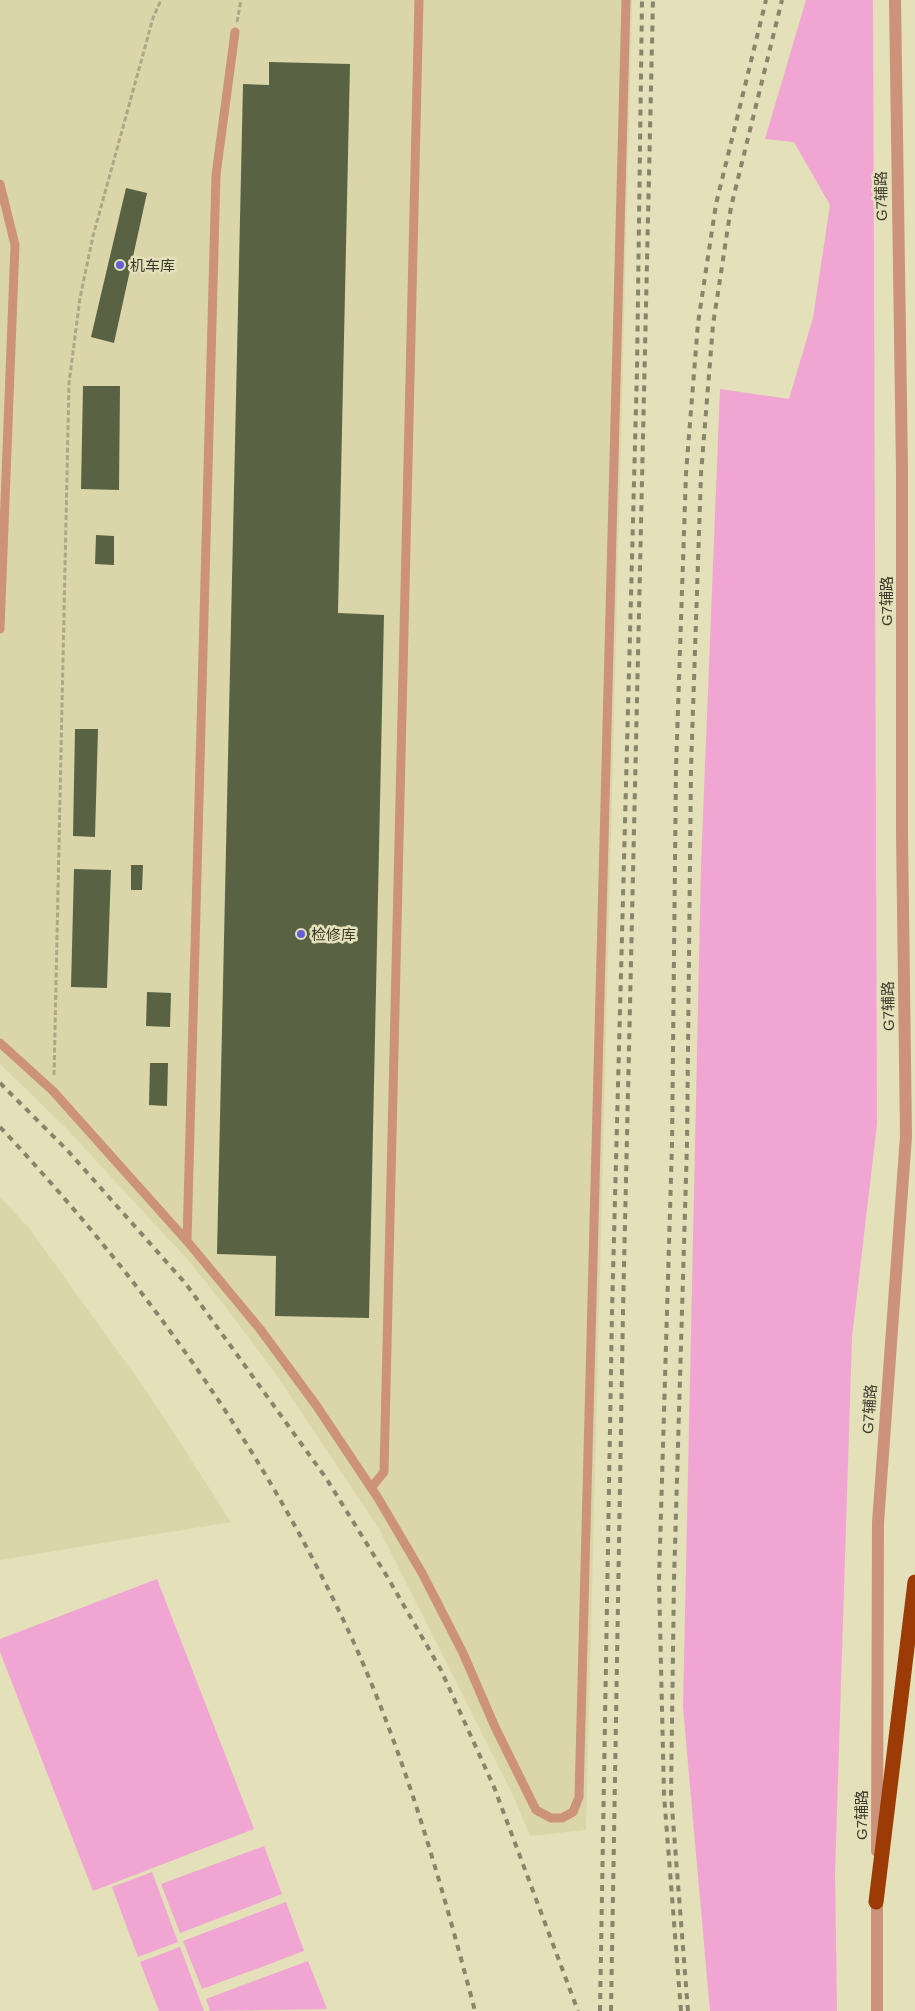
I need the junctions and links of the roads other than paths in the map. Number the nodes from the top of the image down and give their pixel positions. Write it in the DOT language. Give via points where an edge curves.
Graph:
graph roads {
  1 [pos="419,0"];
  2 [pos="626,0"];
  3 [pos="895,0"];
  4 [pos="235,32"];
  5 [pos="0,184"];
  6 [pos="0,629"];
  7 [pos="0,1043"];
  8 [pos="187,1241"];
  9 [pos="371,1488"];
  10 [pos="915,1582"];
  11 [pos="876,1902"];
  12 [pos="877,2011"];
  1 -- 9 [label="lane" via="384,1472"];
  2 -- 9 [label="lane" via="579,1798 573,1812 562,1818 551,1818 536,1810 463,1653 422,1573"];
  3 -- 11 [label="street, G7辅路" via="906,1136 878,1523"];
  4 -- 8 [label="lane" via="216,176"];
  5 -- 6 [label="lane" via="15,244"];
  7 -- 8 [label="lane" via="53,1091"];
  8 -- 9 [label="lane" via="260,1329 316,1404"];
  10 -- 11 [label="highway"];
  11 -- 12 [label="street, G7辅路"];
}
